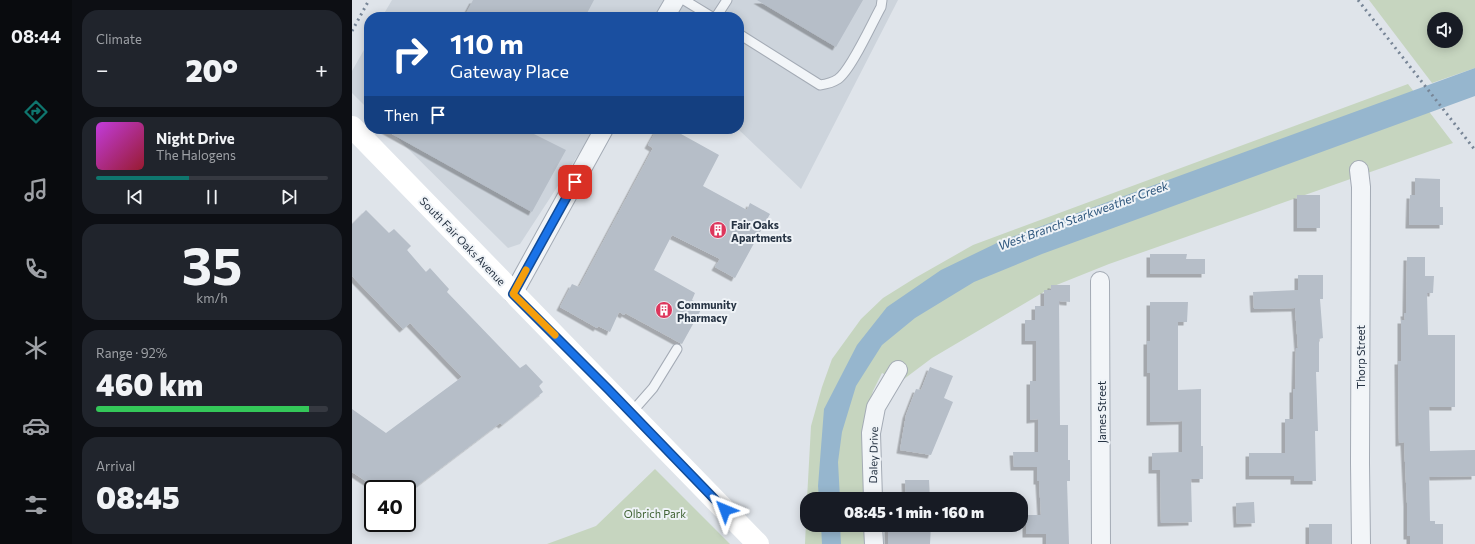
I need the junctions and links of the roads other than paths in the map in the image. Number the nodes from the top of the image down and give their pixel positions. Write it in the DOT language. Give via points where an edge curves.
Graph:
graph roads {
  1 [pos="675,0"];
  2 [pos="684,0"];
  3 [pos="727,0"];
  4 [pos="882,0"];
  5 [pos="668,12"];
  6 [pos="704,12"];
  7 [pos="719,12"];
  8 [pos="744,37"];
  9 [pos="352,128"];
  10 [pos="601,134"];
  11 [pos="1359,170"];
  12 [pos="1100,281"];
  13 [pos="513,294"];
  14 [pos="676,349"];
  15 [pos="898,370"];
  16 [pos="631,413"];
  17 [pos="873,492"];
  18 [pos="873,532"];
  19 [pos="755,543"];
  20 [pos="874,544"];
  21 [pos="1101,544"];
  22 [pos="1361,544"];
  1 -- 5 [label="street"];
  2 -- 6 [label="lane"];
  3 -- 7 [label="lane"];
  4 -- 8 [label="lane" via="881,7 850,64 839,78 830,83 820,85"];
  9 -- 13 [label="street, South Fair Oaks Avenue"];
  10 -- 13 [label="street"];
  11 -- 22 [label="street, Thorp Street"];
  12 -- 21 [label="street, James Street"];
  13 -- 16 [label="street, South Fair Oaks Avenue"];
  14 -- 16 [label="lane" via="653,388"];
  15 -- 17 [label="street, Daley Drive" via="876,407 871,433"];
  16 -- 19 [label="street, South Fair Oaks Avenue"];
  18 -- 20 [label="street"];
}
